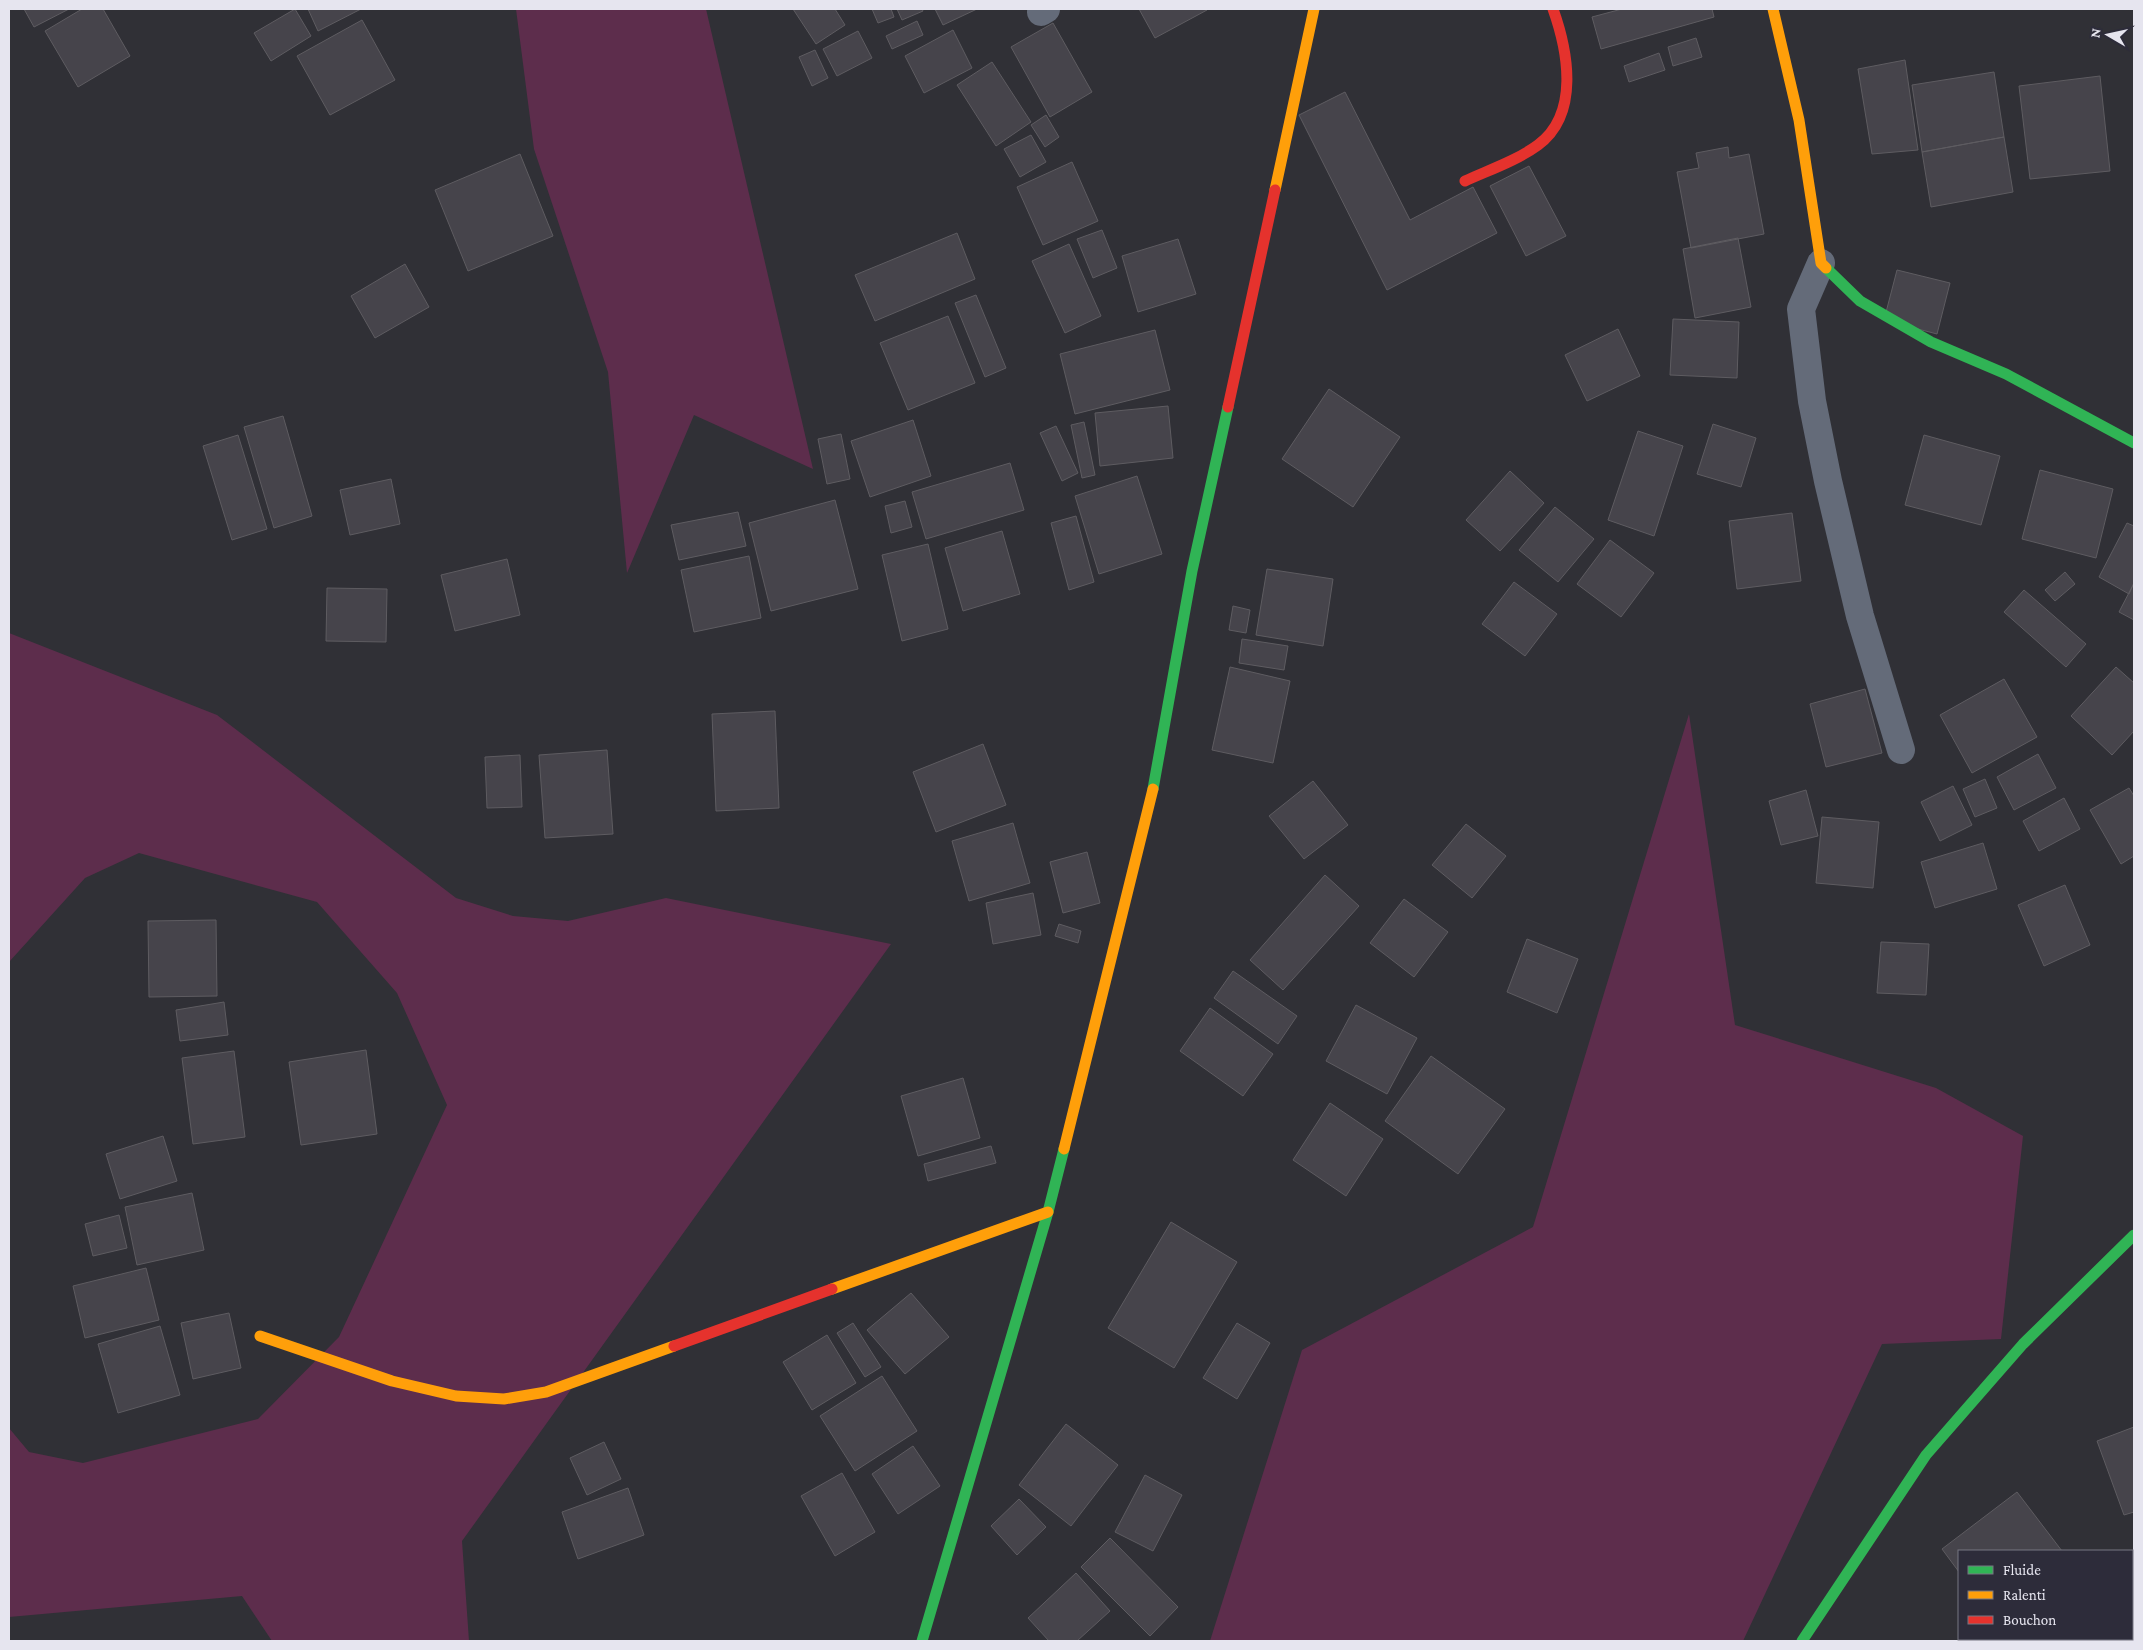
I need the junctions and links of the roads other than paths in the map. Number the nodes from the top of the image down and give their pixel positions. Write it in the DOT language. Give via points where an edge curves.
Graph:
graph roads {
  1 [pos="1314,9"];
  2 [pos="1553,9"];
  3 [pos="1774,9"];
  4 [pos="1465,181"];
  5 [pos="1821,263"];
  6 [pos="2134,443"];
  7 [pos="1901,750"];
  8 [pos="1048,1212"];
  9 [pos="2134,1235"];
  10 [pos="260,1336"];
  11 [pos="922,1641"];
  12 [pos="1802,1641"];
  1 -- 8 [label="street" via="1192,571 1150,808"];
  2 -- 4 [label="street" via="1563,48 1567,83 1564,107 1557,125 1539,144"];
  3 -- 5 [label="street" via="1799,120"];
  5 -- 6 [label="street" via="1860,301 1931,342 2006,374"];
  5 -- 7 [label="street" via="1801,309 1812,401 1860,616"];
  8 -- 10 [label="street" via="546,1392 504,1399 456,1396 392,1381"];
  8 -- 11 [label="street"];
  9 -- 12 [label="street" via="2023,1344 1926,1455"];
}
